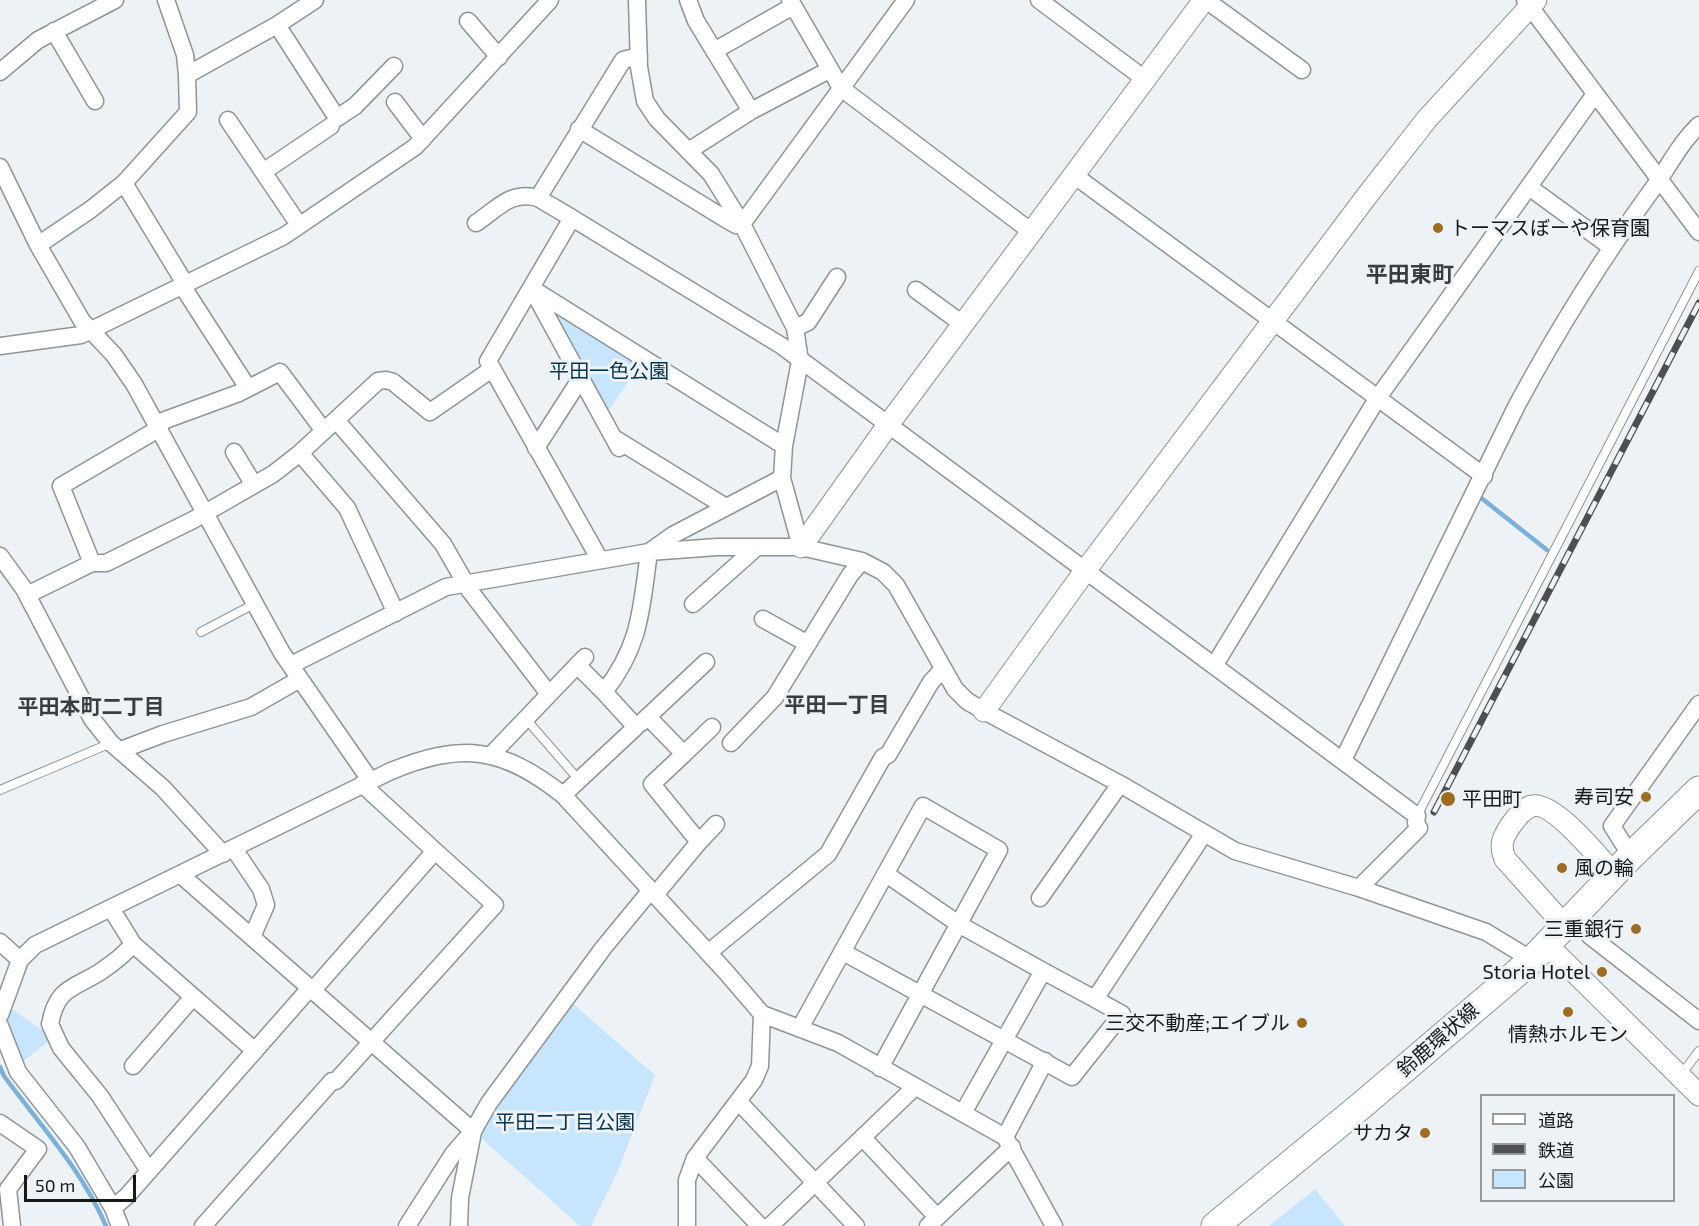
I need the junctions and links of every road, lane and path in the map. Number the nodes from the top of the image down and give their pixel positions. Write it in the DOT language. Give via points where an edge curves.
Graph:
graph roads {
  1 [pos="115,0"];
  2 [pos="166,0"];
  3 [pos="315,0"];
  4 [pos="637,0"];
  5 [pos="688,0"];
  6 [pos="906,0"];
  7 [pos="1039,0"];
  8 [pos="1205,0"];
  9 [pos="1530,2"];
  10 [pos="792,3"];
  11 [pos="538,4"];
  12 [pos="468,21"];
  13 [pos="277,25"];
  14 [pos="54,31"];
  15 [pos="714,51"];
  16 [pos="639,56"];
  17 [pos="499,57"];
  18 [pos="394,66"];
  19 [pos="829,70"];
  20 [pos="1302,70"];
  21 [pos="0,72"];
  22 [pos="187,75"];
  23 [pos="1146,80"];
  24 [pos="841,88"];
  25 [pos="1596,94"];
  26 [pos="95,101"];
  27 [pos="395,102"];
  28 [pos="751,111"];
  29 [pos="228,120"];
  30 [pos="1699,124"];
  31 [pos="331,126"];
  32 [pos="579,129"];
  33 [pos="423,139"];
  34 [pos="690,150"];
  35 [pos="0,167"];
  36 [pos="263,172"];
  37 [pos="1075,176"];
  38 [pos="1659,180"];
  39 [pos="124,183"];
  40 [pos="1529,187"];
  41 [pos="538,198"];
  42 [pos="572,218"];
  43 [pos="476,224"];
  44 [pos="742,224"];
  45 [pos="299,225"];
  46 [pos="1699,232"];
  47 [pos="1033,233"];
  48 [pos="38,245"];
  49 [pos="1611,247"];
  50 [pos="1699,271"];
  51 [pos="837,277"];
  52 [pos="183,283"];
  53 [pos="531,288"];
  54 [pos="915,290"];
  55 [pos="1274,322"];
  56 [pos="964,325"];
  57 [pos="795,328"];
  58 [pos="91,329"];
  59 [pos="0,346"];
  60 [pos="800,361"];
  61 [pos="492,369"];
  62 [pos="581,378"];
  63 [pos="248,388"];
  64 [pos="1377,399"];
  65 [pos="159,425"];
  66 [pos="888,425"];
  67 [pos="330,426"];
  68 [pos="784,446"];
  69 [pos="536,448"];
  70 [pos="234,452"];
  71 [pos="300,453"];
  72 [pos="1484,476"];
  73 [pos="782,478"];
  74 [pos="254,484"];
  75 [pos="726,507"];
  76 [pos="203,513"];
  77 [pos="757,547"];
  78 [pos="801,547"];
  79 [pos="649,552"];
  80 [pos="0,556"];
  81 [pos="600,560"];
  82 [pos="862,561"];
  83 [pos="92,563"];
  84 [pos="1085,571"];
  85 [pos="468,584"];
  86 [pos="27,595"];
  87 [pos="254,604"];
  88 [pos="693,604"];
  89 [pos="396,613"];
  90 [pos="763,619"];
  91 [pos="201,632"];
  92 [pos="808,644"];
  93 [pos="706,662"];
  94 [pos="1214,666"];
  95 [pos="943,669"];
  96 [pos="296,672"];
  97 [pos="604,693"];
  98 [pos="549,694"];
  99 [pos="1699,705"];
  100 [pos="984,711"];
  101 [pos="526,719"];
  102 [pos="642,722"];
  103 [pos="712,727"];
  104 [pos="731,743"];
  105 [pos="116,746"];
  106 [pos="684,754"];
  107 [pos="490,756"];
  108 [pos="1343,760"];
  109 [pos="579,780"];
  110 [pos="366,782"];
  111 [pos="1120,784"];
  112 [pos="0,790"];
  113 [pos="1699,790"];
  114 [pos="563,795"];
  115 [pos="1417,816"];
  116 [pos="716,824"];
  117 [pos="1203,835"];
  118 [pos="699,842"];
  119 [pos="435,851"];
  120 [pos="228,852"];
  121 [pos="1623,865"];
  122 [pos="886,874"];
  123 [pos="181,875"];
  124 [pos="1359,888"];
  125 [pos="653,892"];
  126 [pos="1040,898"];
  127 [pos="112,910"];
  128 [pos="960,925"];
  129 [pos="252,938"];
  130 [pos="0,942"];
  131 [pos="1558,942"];
  132 [pos="133,944"];
  133 [pos="843,952"];
  134 [pos="708,953"];
  135 [pos="20,960"];
  136 [pos="1043,971"];
  137 [pos="312,989"];
  138 [pos="922,994"];
  139 [pos="193,997"];
  140 [pos="1095,999"];
  141 [pos="762,1014"];
  142 [pos="0,1015"];
  143 [pos="1699,1021"];
  144 [pos="0,1026"];
  145 [pos="800,1028"];
  146 [pos="1004,1039"];
  147 [pos="370,1043"];
  148 [pos="255,1051"];
  149 [pos="1699,1051"];
  150 [pos="1045,1061"];
  151 [pos="133,1066"];
  152 [pos="880,1068"];
  153 [pos="1680,1076"];
  154 [pos="915,1087"];
  155 [pos="1699,1095"];
  156 [pos="738,1101"];
  157 [pos="963,1113"];
  158 [pos="0,1123"];
  159 [pos="473,1131"];
  160 [pos="863,1138"];
  161 [pos="1009,1142"];
  162 [pos="695,1158"];
  163 [pos="149,1171"];
  164 [pos="815,1183"];
  165 [pos="4,1189"];
  166 [pos="113,1208"];
  167 [pos="933,1222"];
  168 [pos="12,1226"];
  169 [pos="120,1226"];
  170 [pos="203,1226"];
  171 [pos="407,1226"];
  172 [pos="459,1226"];
  173 [pos="687,1226"];
  174 [pos="760,1226"];
  175 [pos="770,1226"];
  176 [pos="856,1226"];
  177 [pos="1054,1226"];
  178 [pos="1215,1226"];
  1 -- 14 [label="street"];
  2 -- 22 [label="street" via="185,55"];
  3 -- 13 [label="street"];
  4 -- 16 [label="street"];
  5 -- 15 [label="street"];
  6 -- 24 [label="street"];
  7 -- 23 [label="street"];
  8 -- 20 [label="street"];
  8 -- 23 [label="street"];
  9 -- 25 [label="street"];
  9 -- 55 [label="street" via="1427,119"];
  10 -- 15 [label="street"];
  10 -- 19 [label="street"];
  11 -- 17 [label="street"];
  12 -- 17 [label="street"];
  13 -- 18 [label="street" via="337,118 355,106"];
  13 -- 22 [label="street"];
  14 -- 21 [label="street"];
  14 -- 26 [label="street"];
  15 -- 28 [label="street"];
  16 -- 32 [label="street" via="623,60"];
  16 -- 34 [label="street" via="641,83 649,108"];
  17 -- 33 [label="street"];
  19 -- 24 [label="street"];
  19 -- 28 [label="street"];
  22 -- 39 [label="street" via="188,112"];
  23 -- 37 [label="street"];
  24 -- 44 [label="street"];
  24 -- 47 [label="street"];
  25 -- 38 [label="street"];
  25 -- 40 [label="street"];
  27 -- 33 [label="street"];
  28 -- 34 [label="street"];
  29 -- 36 [label="street"];
  30 -- 38 [label="street" via="1680,145"];
  31 -- 36 [label="street"];
  32 -- 41 [label="street"];
  32 -- 44 [label="street" via="727,220"];
  33 -- 45 [label="street"];
  34 -- 44 [label="street" via="711,174"];
  35 -- 48 [label="street"];
  36 -- 45 [label="street"];
  37 -- 47 [label="street"];
  37 -- 55 [label="street"];
  38 -- 46 [label="street"];
  38 -- 49 [label="street"];
  39 -- 48 [label="street"];
  39 -- 52 [label="street"];
  40 -- 49 [label="street"];
  40 -- 64 [label="street"];
  41 -- 42 [label="street"];
  41 -- 43 [label="street" via="516,195"];
  42 -- 53 [label="street"];
  42 -- 60 [label="street" via="782,346"];
  44 -- 57 [label="street"];
  45 -- 52 [label="street" via="284,236"];
  47 -- 56 [label="street"];
  48 -- 58 [label="street" via="82,321"];
  49 -- 72 [label="street" via="1548,348"];
  50 -- 115 [label="lane"];
  51 -- 57 [label="street" via="808,322"];
  52 -- 58 [label="street"];
  52 -- 63 [label="street"];
  53 -- 61 [label="street" via="490,355"];
  53 -- 62 [label="street"];
  53 -- 68 [label="street"];
  54 -- 56 [label="street"];
  55 -- 64 [label="street"];
  55 -- 84 [label="street"];
  56 -- 66 [label="street"];
  57 -- 60 [label="street"];
  58 -- 59 [label="street" via="81,334"];
  58 -- 65 [label="street" via="134,384"];
  60 -- 66 [label="street"];
  60 -- 68 [label="street"];
  61 -- 67 [label="street" via="430,412 393,382 378,381"];
  61 -- 69 [label="street"];
  62 -- 69 [label="street"];
  62 -- 75 [label="street" via="617,443"];
  63 -- 65 [label="street"];
  63 -- 67 [label="street" via="280,372"];
  64 -- 72 [label="street"];
  64 -- 94 [label="street"];
  65 -- 76 [label="street"];
  65 -- 83 [label="street" via="61,486"];
  66 -- 78 [label="street"];
  66 -- 84 [label="street"];
  67 -- 71 [label="street"];
  67 -- 85 [label="street" via="443,544"];
  68 -- 73 [label="street"];
  69 -- 81 [label="street"];
  70 -- 74 [label="street"];
  71 -- 74 [label="street"];
  71 -- 89 [label="street" via="347,508"];
  72 -- 108 [label="street"];
  73 -- 75 [label="street"];
  73 -- 78 [label="street"];
  74 -- 76 [label="street"];
  75 -- 79 [label="street"];
  76 -- 83 [label="street" via="106,563"];
  76 -- 87 [label="street"];
  77 -- 78 [label="street"];
  77 -- 79 [label="street"];
  77 -- 88 [label="street"];
  78 -- 82 [label="street"];
  79 -- 81 [label="street"];
  79 -- 97 [label="street" via="635,640 628,659"];
  80 -- 86 [label="street"];
  81 -- 85 [label="street"];
  82 -- 92 [label="street"];
  82 -- 95 [label="street" via="896,585"];
  83 -- 86 [label="street"];
  84 -- 94 [label="street"];
  84 -- 100 [label="street"];
  85 -- 89 [label="street" via="446,587"];
  85 -- 98 [label="street"];
  86 -- 105 [label="street" via="92,719"];
  87 -- 91 [label="lane"];
  87 -- 96 [label="street"];
  89 -- 96 [label="street"];
  90 -- 92 [label="street"];
  92 -- 104 [label="street" via="775,697"];
  93 -- 102 [label="street"];
  94 -- 108 [label="street"];
  95 -- 100 [label="street" via="955,689"];
  95 -- 134 [label="street" via="931,682 888,755 883,757 828,854"];
  96 -- 105 [label="street" via="251,707"];
  96 -- 110 [label="street"];
  97 -- 98 [label="street" via="581,661"];
  97 -- 102 [label="street"];
  98 -- 101 [label="street"];
  99 -- 121 [label="street" via="1612,826"];
  100 -- 111 [label="street"];
  101 -- 107 [label="street"];
  101 -- 109 [label="lane"];
  102 -- 106 [label="street"];
  102 -- 109 [label="street"];
  103 -- 106 [label="street"];
  105 -- 112 [label="lane"];
  105 -- 120 [label="street"];
  106 -- 118 [label="street" via="652,784"];
  107 -- 110 [label="street" via="433,756"];
  107 -- 114 [label="street" via="532,772"];
  108 -- 115 [label="street"];
  109 -- 114 [label="street"];
  110 -- 119 [label="street"];
  110 -- 120 [label="street"];
  111 -- 117 [label="street"];
  111 -- 126 [label="street"];
  113 -- 121 [label="main road, 鈴鹿環状線"];
  114 -- 125 [label="street"];
  115 -- 124 [label="street" via="1419,828"];
  116 -- 118 [label="street"];
  117 -- 124 [label="street" via="1235,851"];
  117 -- 140 [label="street"];
  118 -- 125 [label="street"];
  119 -- 137 [label="street"];
  119 -- 147 [label="street" via="495,905"];
  120 -- 123 [label="street"];
  120 -- 129 [label="street" via="261,889 266,905"];
  121 -- 131 [label="main road, 鈴鹿環状線"];
  121 -- 131 [label="street" via="1539,806 1531,806 1517,817 1502,838 1501,848"];
  122 -- 128 [label="street"];
  122 -- 128 [label="street" via="922,806 999,850"];
  122 -- 133 [label="street"];
  123 -- 127 [label="street"];
  123 -- 129 [label="street"];
  124 -- 131 [label="street" via="1486,932"];
  125 -- 134 [label="street"];
  125 -- 159 [label="street" via="604,947 489,1103"];
  127 -- 132 [label="street"];
  127 -- 135 [label="street" via="35,945"];
  128 -- 136 [label="street"];
  128 -- 138 [label="street"];
  129 -- 137 [label="street"];
  130 -- 135 [label="street"];
  131 -- 143 [label="street"];
  131 -- 153 [label="street"];
  131 -- 178 [label="main road, 鈴鹿環状線"];
  132 -- 139 [label="street"];
  132 -- 163 [label="street" via="102,971 67,988 50,1024 61,1048 112,1114"];
  133 -- 138 [label="street"];
  133 -- 145 [label="street"];
  134 -- 141 [label="street"];
  135 -- 142 [label="street"];
  136 -- 140 [label="street"];
  136 -- 146 [label="street"];
  137 -- 147 [label="street"];
  137 -- 148 [label="street"];
  138 -- 146 [label="street"];
  138 -- 152 [label="street"];
  139 -- 148 [label="street"];
  139 -- 151 [label="street"];
  140 -- 150 [label="street" via="1122,1014 1072,1077"];
  141 -- 145 [label="street"];
  141 -- 156 [label="street" via="760,1066"];
  144 -- 166 [label="street" via="18,1072 77,1147"];
  145 -- 152 [label="street" via="838,1043"];
  146 -- 150 [label="street"];
  146 -- 157 [label="street"];
  147 -- 159 [label="street"];
  147 -- 170 [label="street"];
  148 -- 163 [label="street"];
  149 -- 153 [label="lane"];
  150 -- 161 [label="street"];
  152 -- 154 [label="street"];
  153 -- 155 [label="street"];
  154 -- 157 [label="street"];
  154 -- 160 [label="street"];
  156 -- 162 [label="street"];
  156 -- 164 [label="street"];
  157 -- 161 [label="street"];
  158 -- 165 [label="street" via="38,1149"];
  159 -- 171 [label="street" via="453,1154"];
  159 -- 172 [label="street" via="460,1198"];
  160 -- 164 [label="street"];
  160 -- 167 [label="street"];
  161 -- 167 [label="street"];
  161 -- 177 [label="street"];
  162 -- 173 [label="street" via="687,1180"];
  162 -- 174 [label="street"];
  163 -- 166 [label="street"];
  164 -- 175 [label="street"];
  164 -- 176 [label="street"];
  165 -- 168 [label="street"];
  166 -- 169 [label="street"];
}
